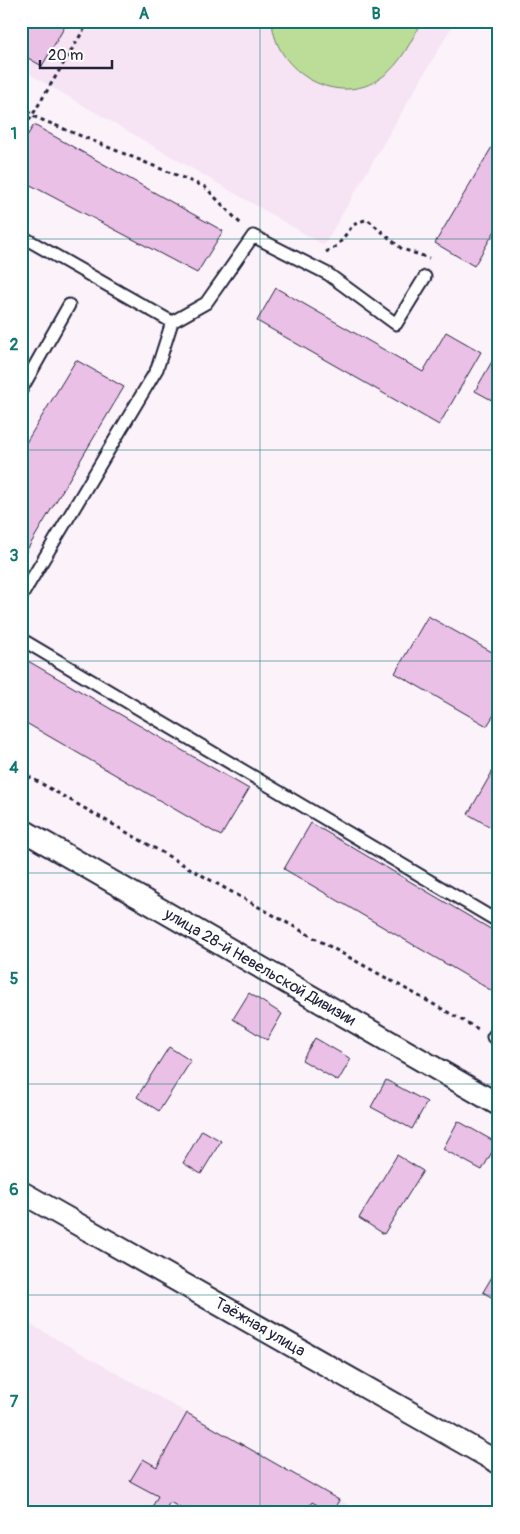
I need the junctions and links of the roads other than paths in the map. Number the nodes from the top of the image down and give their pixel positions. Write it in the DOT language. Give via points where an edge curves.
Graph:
graph roads {
  1 [pos="21,236"];
  2 [pos="425,277"];
  3 [pos="69,305"];
  4 [pos="172,322"];
  5 [pos="21,390"];
  6 [pos="21,597"];
  7 [pos="21,639"];
  8 [pos="21,829"];
  9 [pos="499,922"];
  10 [pos="499,1105"];
  11 [pos="21,1192"];
  12 [pos="499,1463"];
  1 -- 4 [label="lane"];
  2 -- 4 [label="lane" via="396,324 328,274 253,236 206,303"];
  3 -- 5 [label="lane"];
  4 -- 6 [label="lane" via="156,369"];
  7 -- 9 [label="lane"];
  8 -- 10 [label="street, улица 28-й Невельской Дивизии"];
  11 -- 12 [label="street, Таёжная улица"];
}
